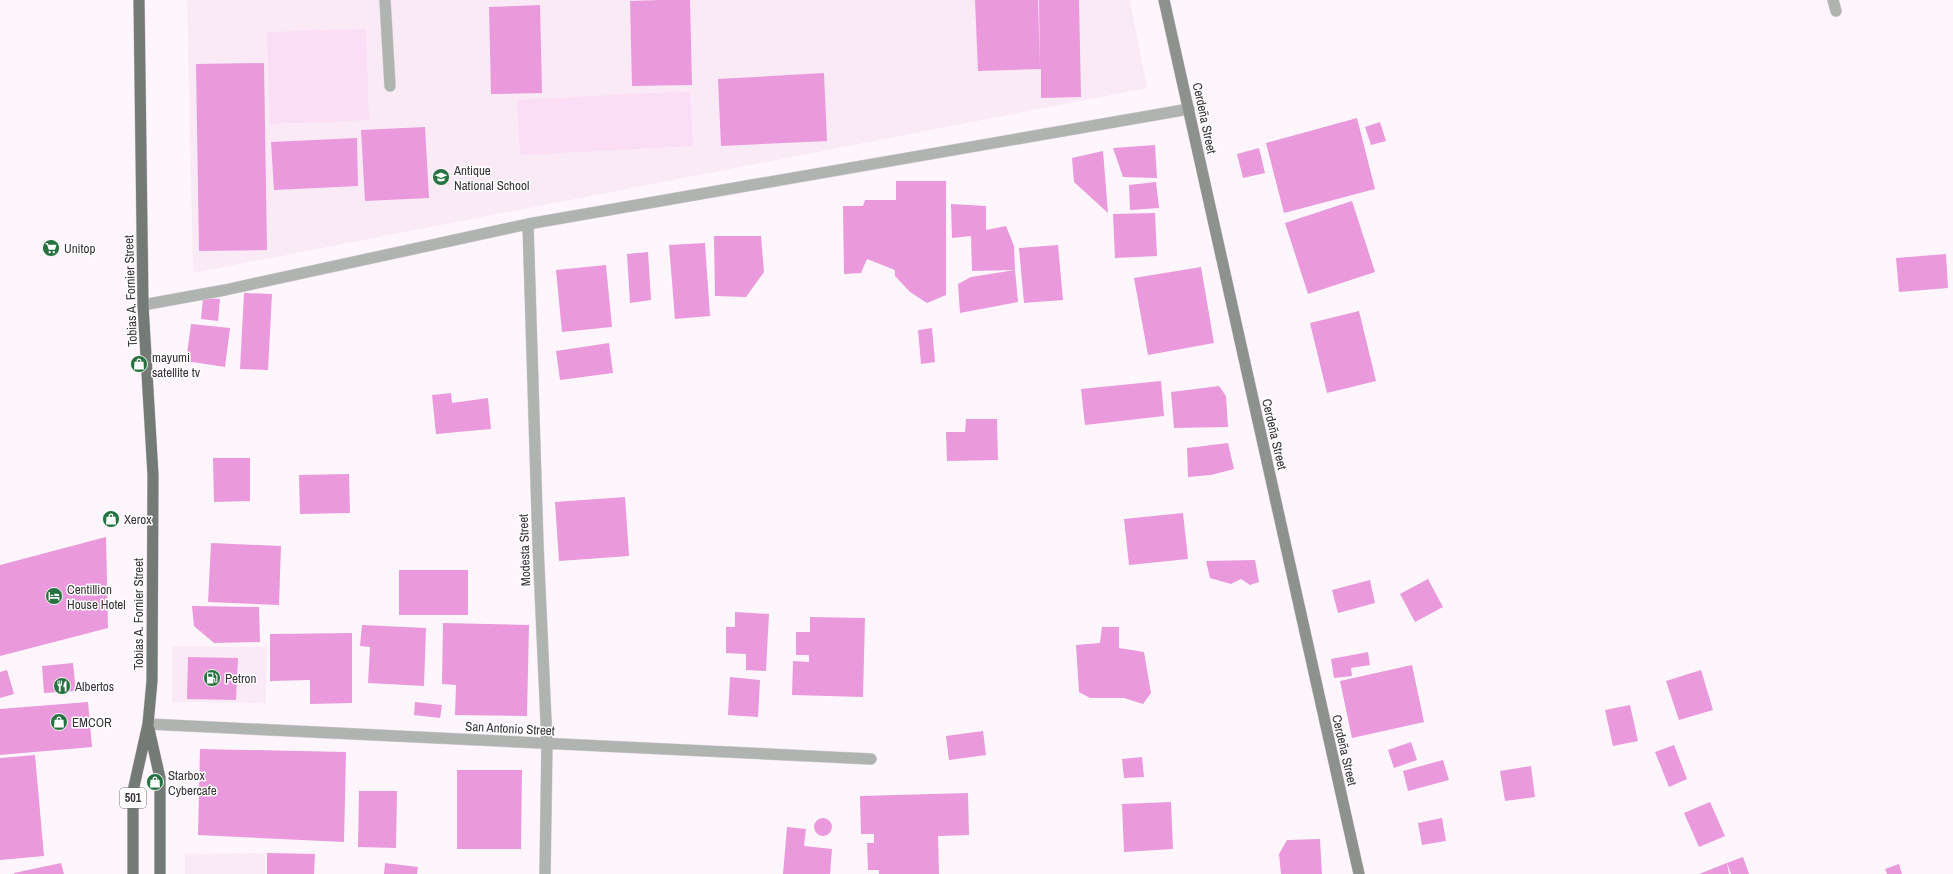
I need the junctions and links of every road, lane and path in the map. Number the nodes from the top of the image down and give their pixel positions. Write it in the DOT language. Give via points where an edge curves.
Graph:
graph roads {
  1 [pos="139,0"];
  2 [pos="385,0"];
  3 [pos="1164,0"];
  4 [pos="1833,0"];
  5 [pos="1836,11"];
  6 [pos="390,86"];
  7 [pos="1189,109"];
  8 [pos="528,224"];
  9 [pos="143,305"];
  10 [pos="148,724"];
  11 [pos="548,744"];
  12 [pos="871,759"];
  13 [pos="134,874"];
  14 [pos="160,874"];
  15 [pos="545,874"];
  16 [pos="1359,874"];
  1 -- 9 [label="main road, Tobias A. Fornier Street / 501"];
  2 -- 6 [label="street"];
  3 -- 7 [label="main road, Cerdeña Street"];
  4 -- 5 [label="street"];
  7 -- 8 [label="street"];
  7 -- 16 [label="main road, Cerdeña Street"];
  8 -- 9 [label="street" via="225,290"];
  8 -- 11 [label="street, Modesta Street" via="538,546"];
  9 -- 10 [label="main road, Tobias A. Fornier Street / 501" via="152,475 152,681"];
  10 -- 11 [label="street, San Antonio Street"];
  10 -- 13 [label="main road, Tobias A. Fornier Street / 501" via="133,791"];
  10 -- 14 [label="main road, Tobias A. Fornier Street / 501" via="160,778"];
  11 -- 12 [label="street, San Antonio Street"];
  11 -- 15 [label="street, Modesta Street"];
}
